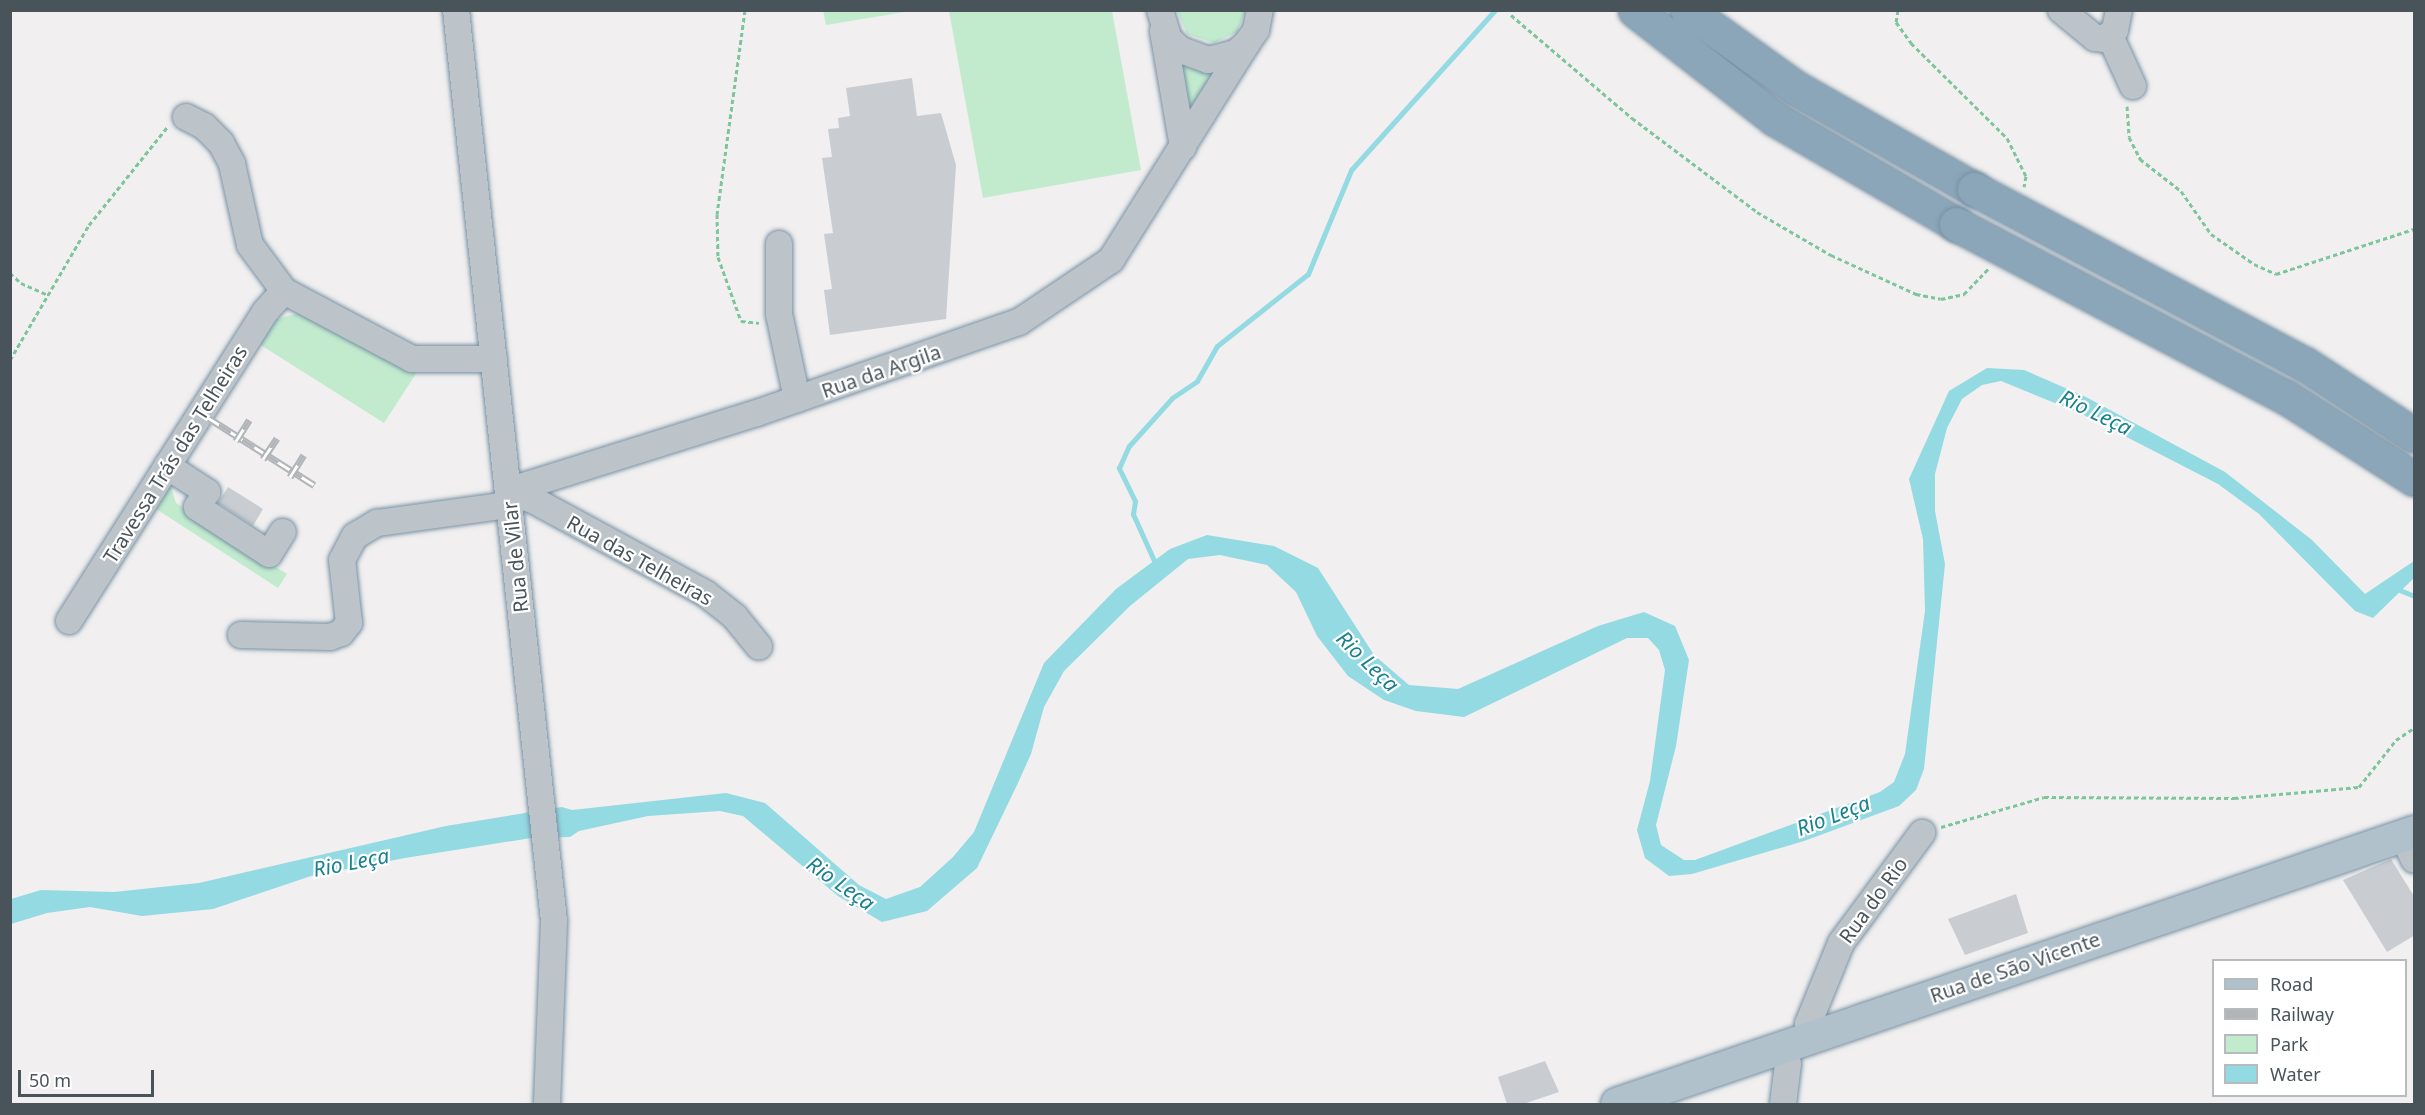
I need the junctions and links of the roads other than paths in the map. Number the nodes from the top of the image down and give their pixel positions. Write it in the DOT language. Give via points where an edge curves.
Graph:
graph roads {
  1 [pos="456,10"];
  2 [pos="1260,10"];
  3 [pos="1635,10"];
  4 [pos="1687,10"];
  5 [pos="2061,10"];
  6 [pos="2119,10"];
  7 [pos="1161,18"];
  8 [pos="2110,36"];
  9 [pos="1248,43"];
  10 [pos="2133,86"];
  11 [pos="186,117"];
  12 [pos="1183,147"];
  13 [pos="779,244"];
  14 [pos="284,291"];
  15 [pos="494,359"];
  16 [pos="797,399"];
  17 [pos="2415,435"];
  18 [pos="167,466"];
  19 [pos="2415,479"];
  20 [pos="509,498"];
  21 [pos="283,532"];
  22 [pos="69,621"];
  23 [pos="241,635"];
  24 [pos="759,647"];
  25 [pos="1922,833"];
  26 [pos="2411,842"];
  27 [pos="1813,1036"];
  28 [pos="1781,1047"];
  29 [pos="547,1104"];
  30 [pos="1617,1104"];
  31 [pos="1783,1104"];
  1 -- 15 [label="street, Rua de Vilar"];
  2 -- 9 [label="street, Rua da Argila" via="1256,30"];
  3 -- 19 [label="highway, bridge" via="1775,119 1956,224 2286,397"];
  4 -- 17 [label="highway, bridge" via="1796,88 1974,189 2305,364"];
  5 -- 8 [label="street" via="2095,38"];
  6 -- 8 [label="street"];
  7 -- 9 [label="street" via="1180,50 1194,57 1222,58"];
  7 -- 12 [label="street"];
  8 -- 10 [label="street"];
  9 -- 12 [label="street, Rua da Argila"];
  11 -- 14 [label="street" via="204,126 221,143 231,165 250,245"];
  12 -- 16 [label="street, Rua da Argila" via="1112,260 1019,322"];
  13 -- 16 [label="street" via="782,325"];
  14 -- 15 [label="street" via="412,359"];
  14 -- 18 [label="street, Travessa Trás das Telheiras" via="265,312"];
  15 -- 20 [label="street, Rua de Vilar"];
  16 -- 20 [label="street, Rua da Argila"];
  18 -- 21 [label="street" via="207,492 197,507 268,554"];
  18 -- 22 [label="street, Travessa Trás das Telheiras"];
  20 -- 23 [label="street, Rua da Argila" via="377,523 355,536 342,560 349,623 341,633 330,637"];
  20 -- 24 [label="street, Rua das Telheiras" via="535,501 706,594 735,617"];
  20 -- 29 [label="street, Rua de Vilar" via="554,921"];
  25 -- 27 [label="street, Rua do Rio" via="1840,943 1808,1024"];
  26 -- 27 [label="main road, Rua de São Vicente"];
  27 -- 28 [label="main road, Rua de São Vicente"];
  28 -- 30 [label="main road, Rua de São Vicente"];
  28 -- 31 [label="street" via="1788,1064"];
}
